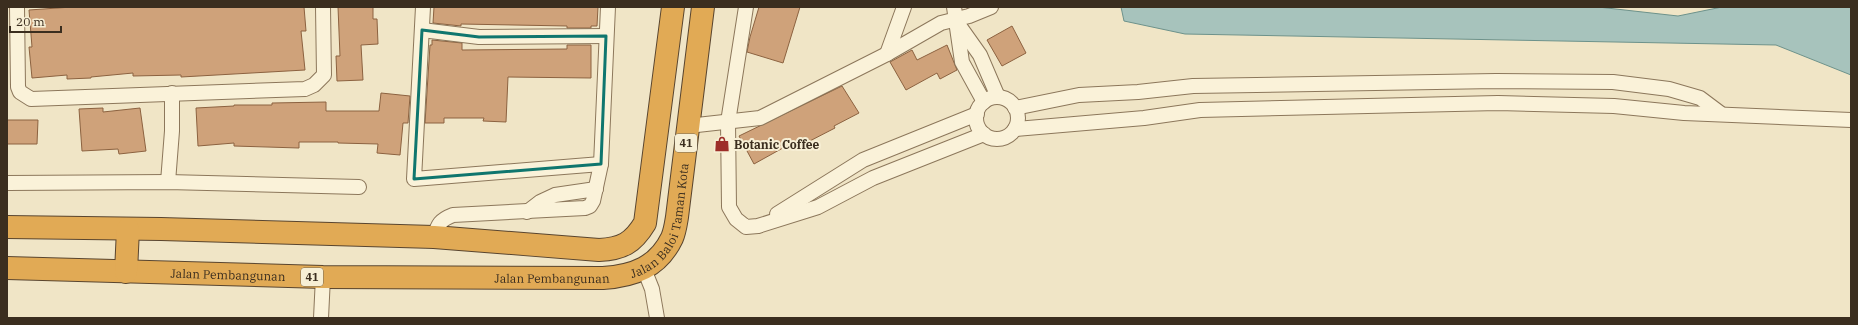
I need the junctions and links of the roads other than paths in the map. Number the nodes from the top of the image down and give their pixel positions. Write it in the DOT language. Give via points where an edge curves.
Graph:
graph roads {
  1 [pos="17,7"];
  2 [pos="323,7"];
  3 [pos="423,7"];
  4 [pos="608,7"];
  5 [pos="673,7"];
  6 [pos="703,7"];
  7 [pos="746,7"];
  8 [pos="904,7"];
  9 [pos="991,7"];
  10 [pos="954,14"];
  11 [pos="422,30"];
  12 [pos="606,36"];
  13 [pos="887,54"];
  14 [pos="172,93"];
  15 [pos="998,97"];
  16 [pos="984,102"];
  17 [pos="1015,108"];
  18 [pos="1720,113"];
  19 [pos="977,114"];
  20 [pos="1851,120"];
  21 [pos="728,122"];
  22 [pos="688,126"];
  23 [pos="1015,129"];
  24 [pos="984,134"];
  25 [pos="601,164"];
  26 [pos="168,182"];
  27 [pos="7,183"];
  28 [pos="359,187"];
  29 [pos="758,226"];
  30 [pos="7,227"];
  31 [pos="128,229"];
  32 [pos="440,237"];
  33 [pos="7,268"];
  34 [pos="644,269"];
  35 [pos="126,272"];
  36 [pos="323,277"];
  37 [pos="617,277"];
  38 [pos="321,318"];
  39 [pos="657,318"];
  1 -- 14 [label="street" via="18,87 25,96 31,99"];
  2 -- 14 [label="street" via="324,75 314,85 305,89"];
  3 -- 11 [label="street"];
  4 -- 12 [label="street"];
  5 -- 32 [label="highway, Jalan Baloi Taman Kota" via="645,223 638,235 627,244 599,250"];
  6 -- 22 [label="highway, Jalan Baloi Taman Kota / 41"];
  7 -- 21 [label="street"];
  8 -- 13 [label="street"];
  9 -- 10 [label="street"];
  10 -- 13 [label="street"];
  10 -- 15 [label="street" via="980,55"];
  10 -- 16 [label="street" via="962,62"];
  11 -- 12 [label="street" via="478,37"];
  11 -- 25 [label="street" via="414,179"];
  12 -- 25 [label="street"];
  13 -- 21 [label="street" via="760,118"];
  14 -- 26 [label="street"];
  15 -- 16 [label="street"];
  15 -- 17 [label="street" via="1004,98"];
  16 -- 19 [label="street"];
  17 -- 18 [label="street" via="1079,95 1193,86 1605,82 1669,90 1700,98"];
  17 -- 23 [label="street" via="1018,115"];
  18 -- 20 [label="street"];
  18 -- 23 [label="street" via="1684,113 1614,106 1498,103 1200,110 1144,118"];
  19 -- 24 [label="street" via="977,121"];
  19 -- 29 [label="street" via="863,160"];
  21 -- 22 [label="street"];
  21 -- 29 [label="street" via="729,207 736,219 746,227"];
  22 -- 34 [label="highway, Jalan Baloi Taman Kota / 41" via="677,217 672,237 660,255"];
  23 -- 24 [label="street" via="997,139"];
  24 -- 29 [label="street" via="873,178 818,207"];
  25 -- 32 [label="street" via="590,206 453,215 442,219 438,224"];
  26 -- 27 [label="street"];
  26 -- 28 [label="street"];
  30 -- 31 [label="highway"];
  31 -- 32 [label="highway"];
  31 -- 35 [label="highway"];
  33 -- 35 [label="highway, Jalan Pembangunan / 41"];
  34 -- 37 [label="highway, Jalan Baloi Taman Kota / 41"];
  34 -- 39 [label="street" via="652,289"];
  35 -- 36 [label="highway, Jalan Pembangunan / 41"];
  36 -- 37 [label="highway, Jalan Pembangunan / 41"];
  36 -- 38 [label="street"];
}
